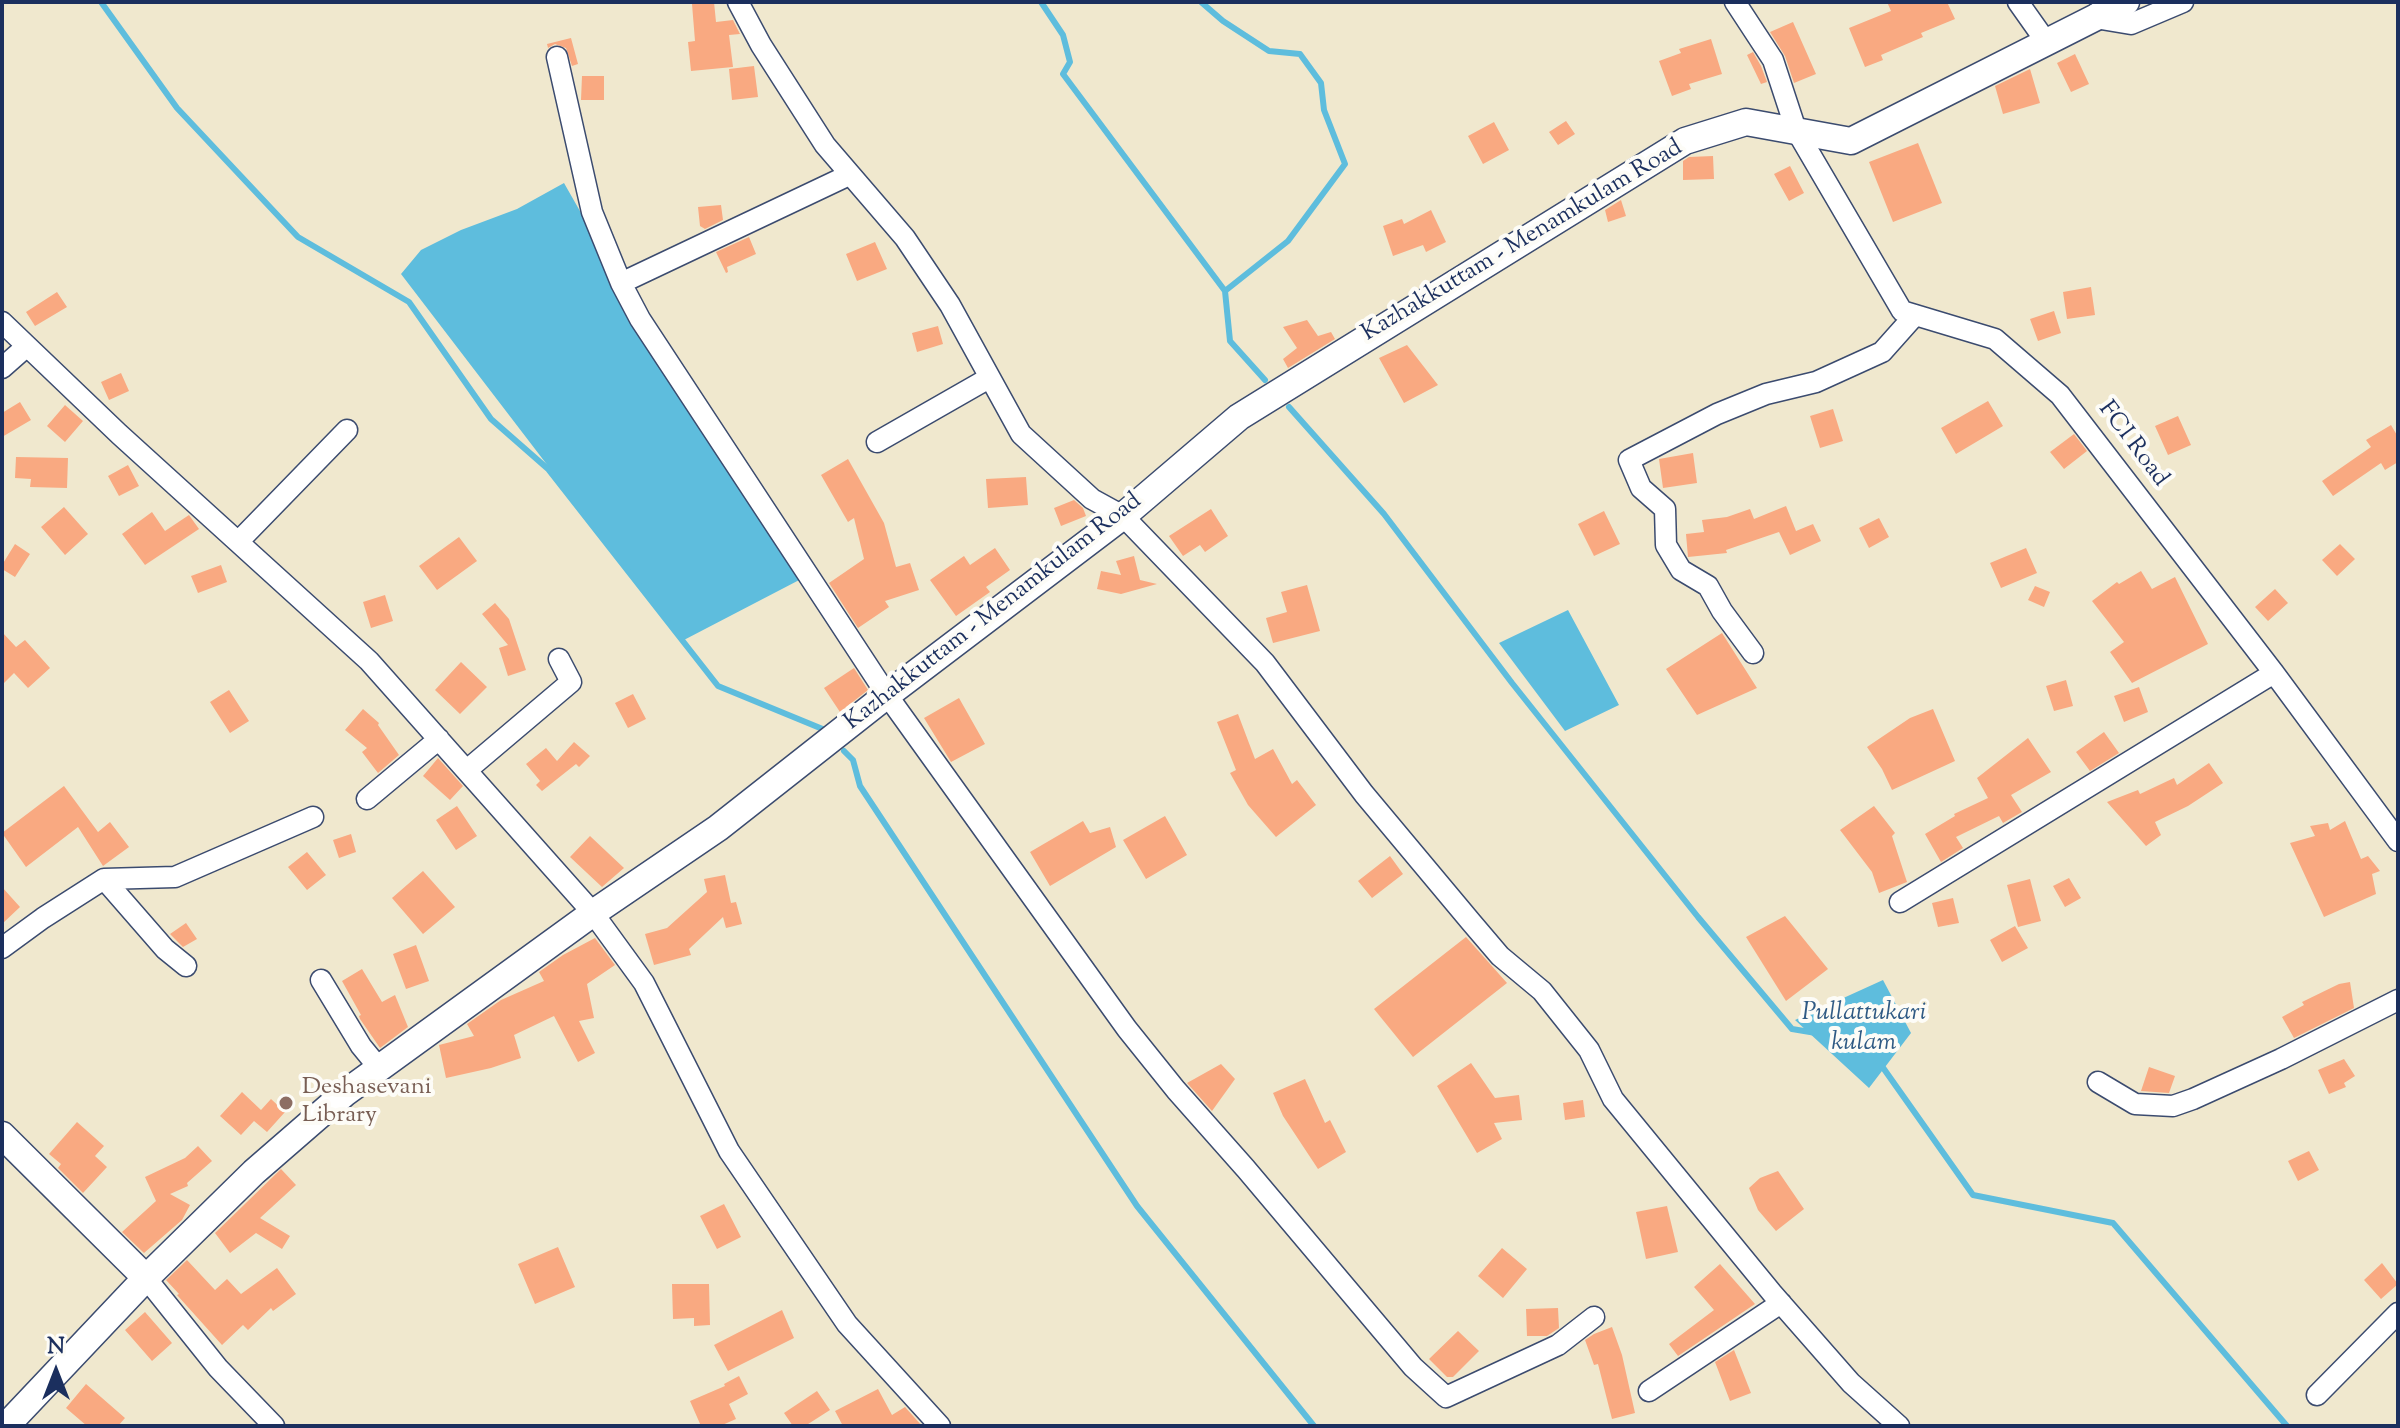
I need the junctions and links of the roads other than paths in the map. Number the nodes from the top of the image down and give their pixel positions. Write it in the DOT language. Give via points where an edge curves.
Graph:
graph roads {
  1 [pos="738,2"];
  2 [pos="1735,2"];
  3 [pos="2018,2"];
  4 [pos="2126,2"];
  5 [pos="2183,2"];
  6 [pos="2098,10"];
  7 [pos="2047,43"];
  8 [pos="557,57"];
  9 [pos="1796,130"];
  10 [pos="849,175"];
  11 [pos="621,283"];
  12 [pos="1915,315"];
  13 [pos="2,322"];
  14 [pos="27,346"];
  15 [pos="2,368"];
  16 [pos="989,378"];
  17 [pos="347,430"];
  18 [pos="877,442"];
  19 [pos="1123,516"];
  20 [pos="238,542"];
  21 [pos="1753,653"];
  22 [pos="559,659"];
  23 [pos="2274,673"];
  24 [pos="887,695"];
  25 [pos="439,739"];
  26 [pos="467,770"];
  27 [pos="367,799"];
  28 [pos="313,817"];
  29 [pos="2398,841"];
  30 [pos="104,879"];
  31 [pos="1900,902"];
  32 [pos="593,913"];
  33 [pos="2,948"];
  34 [pos="186,966"];
  35 [pos="321,980"];
  36 [pos="2398,1000"];
  37 [pos="379,1068"];
  38 [pos="2098,1082"];
  39 [pos="2,1135"];
  40 [pos="146,1278"];
  41 [pos="1781,1303"];
  42 [pos="2398,1313"];
  43 [pos="1594,1317"];
  44 [pos="1649,1391"];
  45 [pos="2317,1395"];
  46 [pos="6,1426"];
  47 [pos="274,1426"];
  48 [pos="940,1426"];
  49 [pos="1899,1426"];
  1 -- 10 [label="street"];
  2 -- 9 [label="street, FCI Road" via="1773,60"];
  3 -- 7 [label="street"];
  4 -- 6 [label="main road, Kazhakkuttam - Menamkulam Road"];
  5 -- 6 [label="street" via="2131,24"];
  6 -- 7 [label="main road, Kazhakkuttam - Menamkulam Road"];
  7 -- 9 [label="main road, Kazhakkuttam - Menamkulam Road" via="1851,141"];
  8 -- 11 [label="street" via="592,212"];
  9 -- 12 [label="street, FCI Road" via="1902,311"];
  9 -- 19 [label="main road, Kazhakkuttam - Menamkulam Road" via="1746,122 1685,141 1239,417"];
  10 -- 11 [label="street"];
  10 -- 16 [label="street" via="905,238 950,305"];
  11 -- 24 [label="street"];
  12 -- 21 [label="street" via="1882,352 1816,382 1717,414 1629,460 1641,488 1665,509 1666,545 1681,570 1708,586"];
  12 -- 23 [label="street, FCI Road" via="1995,339 2060,395"];
  13 -- 14 [label="street"];
  14 -- 15 [label="street"];
  14 -- 20 [label="street"];
  16 -- 18 [label="street"];
  16 -- 19 [label="street" via="1021,434 1083,492"];
  17 -- 20 [label="street"];
  19 -- 24 [label="main road, Kazhakkuttam - Menamkulam Road"];
  19 -- 41 [label="street" via="1265,663 1364,794 1500,956 1542,991 1589,1050 1613,1099"];
  20 -- 25 [label="street" via="369,661"];
  22 -- 26 [label="street" via="571,682"];
  23 -- 29 [label="street, FCI Road"];
  23 -- 31 [label="street"];
  24 -- 32 [label="main road, Kazhakkuttam - Menamkulam Road" via="718,828"];
  24 -- 43 [label="street" via="1137,1041 1413,1367 1446,1397 1558,1345"];
  25 -- 26 [label="street"];
  25 -- 27 [label="street"];
  26 -- 32 [label="street"];
  28 -- 30 [label="street" via="175,877"];
  30 -- 33 [label="street"];
  30 -- 34 [label="street"];
  32 -- 37 [label="main road, Kazhakkuttam - Menamkulam Road"];
  32 -- 48 [label="street" via="644,983 729,1151 847,1324"];
  35 -- 37 [label="street"];
  36 -- 38 [label="street" via="2173,1106 2135,1104"];
  37 -- 40 [label="main road, Kazhakkuttam - Menamkulam Road" via="254,1172"];
  39 -- 40 [label="main road"];
  40 -- 46 [label="main road, Kazhakkuttam - Menamkulam Road"];
  40 -- 47 [label="street" via="218,1368"];
  41 -- 44 [label="street"];
  41 -- 49 [label="street" via="1851,1383"];
  42 -- 45 [label="street"];
}
